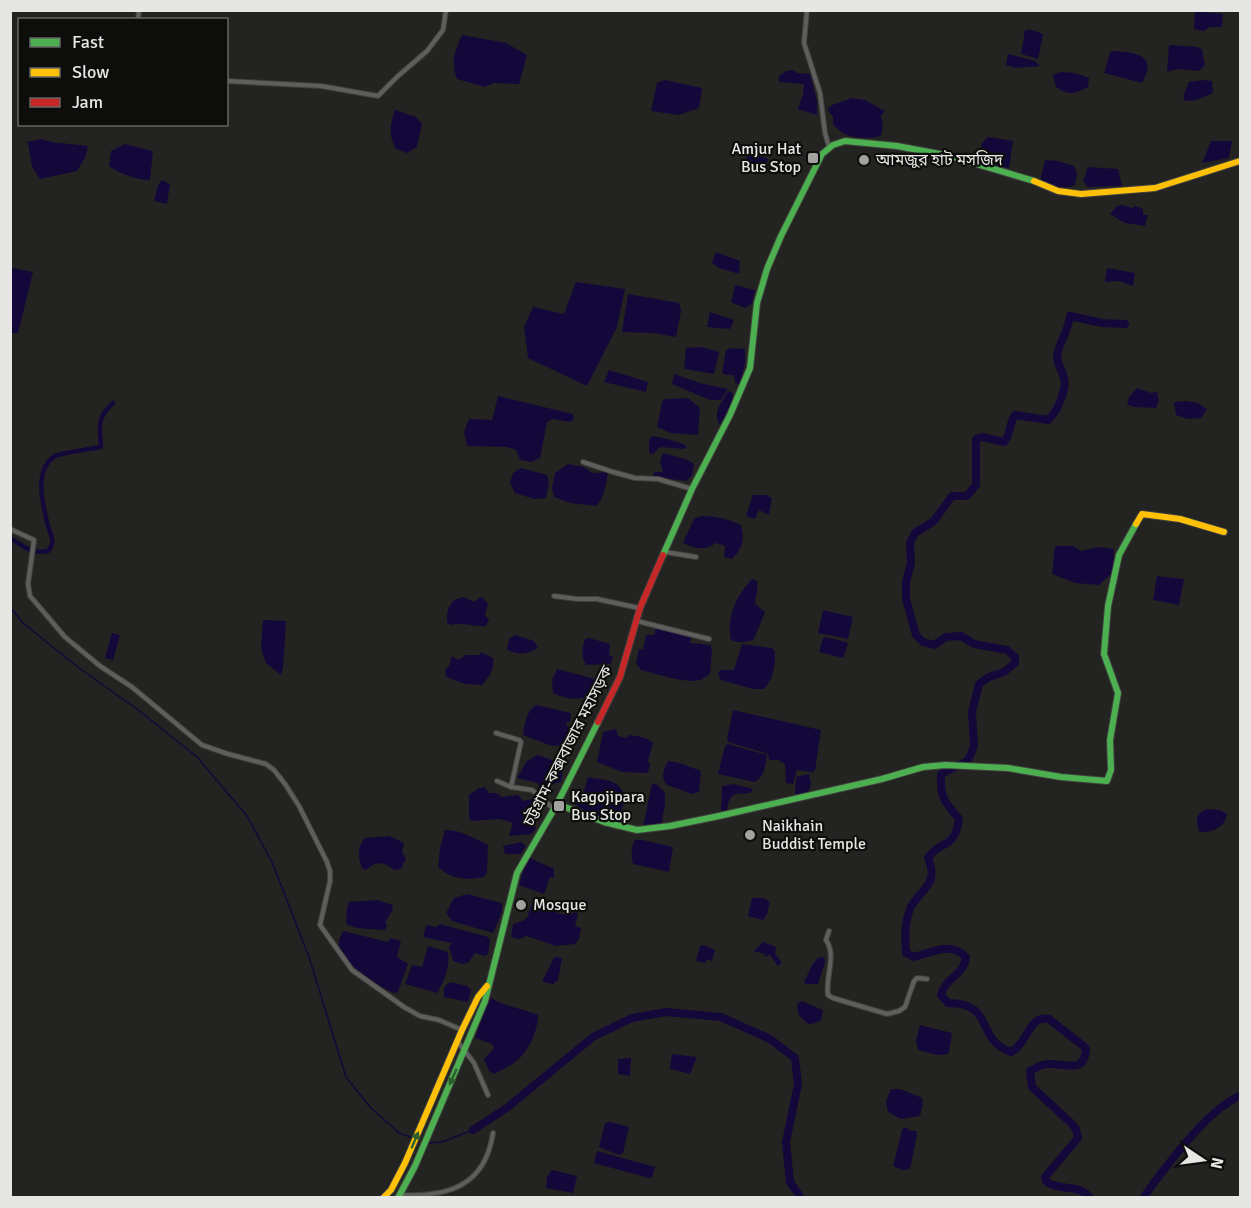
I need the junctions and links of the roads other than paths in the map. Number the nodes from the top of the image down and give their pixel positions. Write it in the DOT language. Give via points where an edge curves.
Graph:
graph roads {
  1 [pos="446,10"];
  2 [pos="807,10"];
  3 [pos="228,81"];
  4 [pos="829,147"];
  5 [pos="1240,161"];
  6 [pos="583,462"];
  7 [pos="692,489"];
  8 [pos="10,529"];
  9 [pos="1224,532"];
  10 [pos="664,552"];
  11 [pos="696,557"];
  12 [pos="554,596"];
  13 [pos="639,608"];
  14 [pos="636,621"];
  15 [pos="709,639"];
  16 [pos="496,733"];
  17 [pos="498,781"];
  18 [pos="511,787"];
  19 [pos="555,806"];
  20 [pos="829,931"];
  21 [pos="927,979"];
  22 [pos="488,984"];
  23 [pos="462,1030"];
  24 [pos="458,1042"];
  25 [pos="465,1050"];
  26 [pos="488,1095"];
  27 [pos="493,1133"];
  28 [pos="398,1196"];
  29 [pos="383,1197"];
  1 -- 3 [label="street" via="443,30 427,51 378,96 321,86"];
  2 -- 4 [label="street" via="804,43 820,93"];
  4 -- 5 [label="main road" via="845,141 894,145 1081,194 1155,188"];
  4 -- 7 [label="main road, চট্টগ্রাম-কক্সবাজার মহাসড়ক" via="766,269 757,303 750,368"];
  6 -- 7 [label="street" via="635,478 658,479"];
  7 -- 10 [label="main road, চট্টগ্রাম-কক্সবাজার মহাসড়ক"];
  8 -- 23 [label="street" via="34,540 27,584 30,596 65,638 202,745 266,764 280,776 327,862 330,881 320,925 352,970 420,1016"];
  9 -- 19 [label="main road" via="1180,519 1142,514 1119,555 1108,606 1104,654 1118,693 1107,781 1008,768 923,767 753,808 637,830"];
  10 -- 11 [label="street"];
  10 -- 13 [label="main road, চট্টগ্রাম-কক্সবাজার মহাসড়ক"];
  12 -- 13 [label="street" via="597,599"];
  13 -- 14 [label="main road, চট্টগ্রাম-কক্সবাজার মহাসড়ক"];
  14 -- 15 [label="street"];
  14 -- 19 [label="main road, চট্টগ্রাম-কক্সবাজার মহাসড়ক" via="620,677"];
  16 -- 18 [label="street" via="521,742"];
  17 -- 18 [label="street"];
  18 -- 19 [label="street" via="532,790"];
  19 -- 22 [label="main road, চট্টগ্রাম-কক্সবাজার মহাসড়ক" via="518,873"];
  20 -- 21 [label="street" via="826,940 831,954 826,984 828,995 833,998 887,1014 905,1007 917,978"];
  22 -- 23 [label="main road, চট্টগ্রাম-কক্সবাজার মহাসড়ক"];
  22 -- 25 [label="main road, চট্টগ্রাম-কক্সবাজার মহাসড়ক"];
  23 -- 24 [label="main road, চট্টগ্রাম-কক্সবাজার মহাসড়ক"];
  24 -- 25 [label="street"];
  29 -- 24 [label="main road, চট্টগ্রাম-কক্সবাজার মহাসড়ক, one-way" via="405,1163"];
  25 -- 26 [label="street"];
  25 -- 28 [label="main road, চট্টগ্রাম-কক্সবাজার মহাসড়ক, one-way"];
  27 -- 28 [label="street" via="489,1154 471,1180 435,1195"];
}
